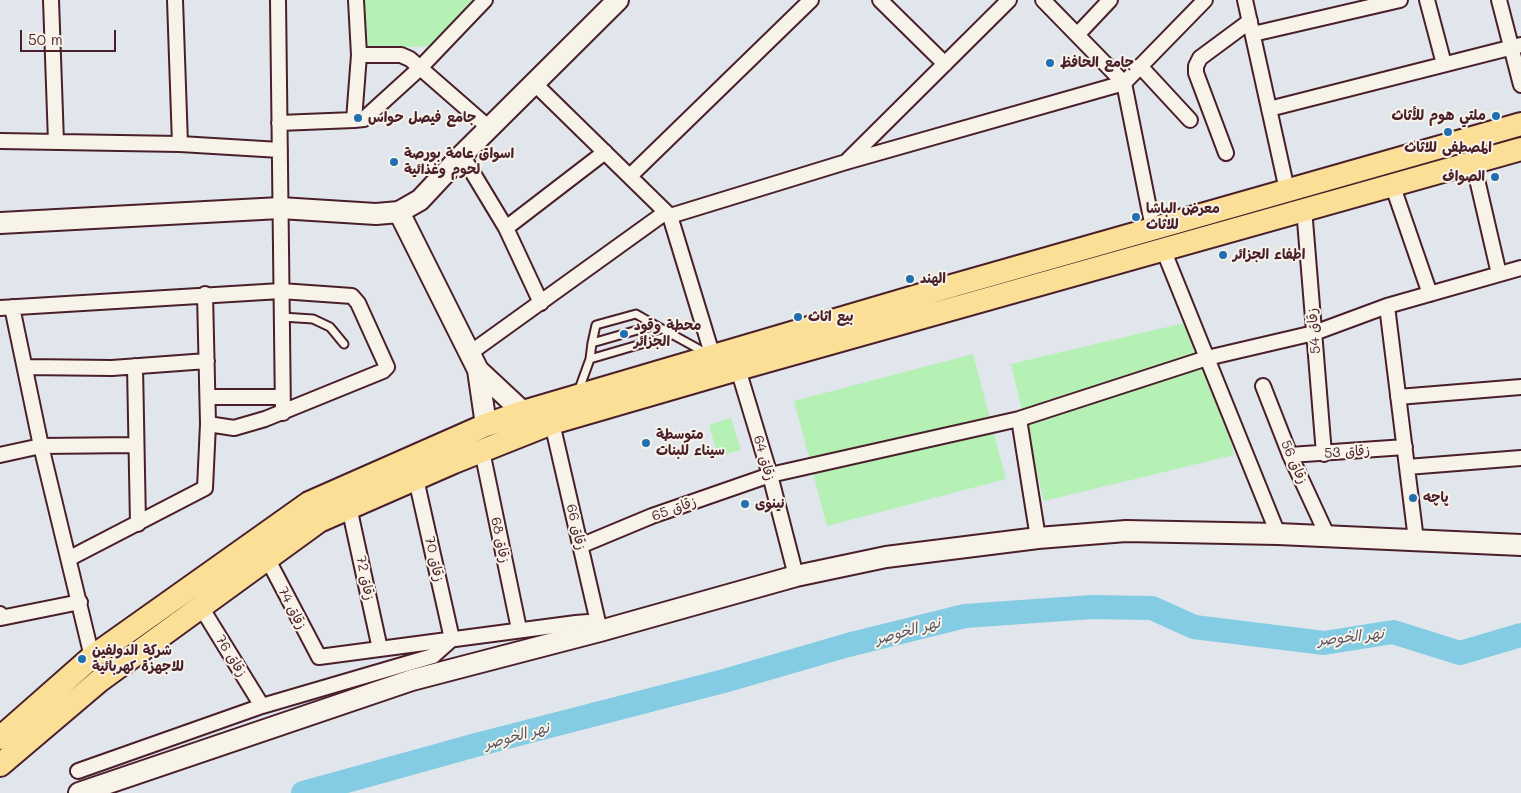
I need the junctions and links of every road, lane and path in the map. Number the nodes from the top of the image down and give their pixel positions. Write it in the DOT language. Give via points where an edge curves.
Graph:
graph roads {
  1 [pos="51,0"];
  2 [pos="175,0"];
  3 [pos="278,0"];
  4 [pos="356,0"];
  5 [pos="485,0"];
  6 [pos="618,0"];
  7 [pos="811,0"];
  8 [pos="880,0"];
  9 [pos="1009,0"];
  10 [pos="1043,0"];
  11 [pos="1110,0"];
  12 [pos="1245,0"];
  13 [pos="1427,0"];
  14 [pos="1499,0"];
  15 [pos="1393,1"];
  16 [pos="1199,2"];
  17 [pos="1251,28"];
  18 [pos="1077,35"];
  19 [pos="1516,46"];
  20 [pos="359,55"];
  21 [pos="944,64"];
  22 [pos="1444,64"];
  23 [pos="1140,66"];
  24 [pos="420,68"];
  25 [pos="534,83"];
  26 [pos="1124,83"];
  27 [pos="1521,85"];
  28 [pos="1269,109"];
  29 [pos="354,120"];
  30 [pos="1190,120"];
  31 [pos="280,123"];
  32 [pos="1521,124"];
  33 [pos="488,128"];
  34 [pos="0,141"];
  35 [pos="56,142"];
  36 [pos="180,144"];
  37 [pos="1521,149"];
  38 [pos="280,150"];
  39 [pos="605,152"];
  40 [pos="1226,153"];
  41 [pos="462,155"];
  42 [pos="846,162"];
  43 [pos="1473,162"];
  44 [pos="630,176"];
  45 [pos="1392,184"];
  46 [pos="1287,190"];
  47 [pos="280,208"];
  48 [pos="1304,208"];
  49 [pos="398,212"];
  50 [pos="668,214"];
  51 [pos="0,223"];
  52 [pos="506,228"];
  53 [pos="1153,228"];
  54 [pos="1163,249"];
  55 [pos="1521,268"];
  56 [pos="1499,274"];
  57 [pos="281,291"];
  58 [pos="205,294"];
  59 [pos="1430,294"];
  60 [pos="541,302"];
  61 [pos="1387,306"];
  62 [pos="6,307"];
  63 [pos="282,317"];
  64 [pos="655,325"];
  65 [pos="1314,333"];
  66 [pos="672,335"];
  67 [pos="592,343"];
  68 [pos="344,344"];
  69 [pos="712,357"];
  70 [pos="1207,358"];
  71 [pos="590,359"];
  72 [pos="207,361"];
  73 [pos="474,362"];
  74 [pos="134,366"];
  75 [pos="26,367"];
  76 [pos="738,369"];
  77 [pos="1263,386"];
  78 [pos="1521,387"];
  79 [pos="208,397"];
  80 [pos="282,397"];
  81 [pos="576,397"];
  82 [pos="1398,397"];
  83 [pos="523,412"];
  84 [pos="282,413"];
  85 [pos="1019,419"];
  86 [pos="552,423"];
  87 [pos="208,424"];
  88 [pos="486,425"];
  89 [pos="136,445"];
  90 [pos="41,446"];
  91 [pos="1404,447"];
  92 [pos="482,451"];
  93 [pos="1324,454"];
  94 [pos="0,455"];
  95 [pos="1290,455"];
  96 [pos="1521,458"];
  97 [pos="1407,467"];
  98 [pos="770,475"];
  99 [pos="416,479"];
  100 [pos="350,508"];
  101 [pos="138,524"];
  102 [pos="1278,534"];
  103 [pos="1328,537"];
  104 [pos="1038,538"];
  105 [pos="1416,540"];
  106 [pos="1521,545"];
  107 [pos="580,546"];
  108 [pos="70,558"];
  109 [pos="267,558"];
  110 [pos="796,576"];
  111 [pos="80,602"];
  112 [pos="200,607"];
  113 [pos="0,614"];
  114 [pos="519,629"];
  115 [pos="600,631"];
  116 [pos="452,639"];
  117 [pos="380,649"];
  118 [pos="92,657"];
  119 [pos="262,706"];
  120 [pos="0,738"];
  121 [pos="0,765"];
  122 [pos="78,771"];
  123 [pos="79,793"];
  1 -- 35 [label="street"];
  2 -- 36 [label="street"];
  3 -- 31 [label="street"];
  4 -- 20 [label="street"];
  5 -- 24 [label="street"];
  6 -- 25 [label="street"];
  7 -- 44 [label="street"];
  8 -- 21 [label="street"];
  9 -- 21 [label="street"];
  10 -- 18 [label="street"];
  11 -- 18 [label="street"];
  12 -- 17 [label="street"];
  13 -- 22 [label="street"];
  14 -- 19 [label="street"];
  15 -- 17 [label="street"];
  16 -- 23 [label="street"];
  17 -- 28 [label="street"];
  17 -- 40 [label="street" via="1200,58 1196,66"];
  18 -- 26 [label="street"];
  19 -- 22 [label="street"];
  19 -- 27 [label="street"];
  20 -- 24 [label="street" via="401,56"];
  20 -- 29 [label="street"];
  21 -- 42 [label="street"];
  22 -- 28 [label="street"];
  23 -- 26 [label="street"];
  23 -- 30 [label="street"];
  24 -- 29 [label="street" via="364,119"];
  24 -- 33 [label="street"];
  25 -- 33 [label="street"];
  25 -- 39 [label="street"];
  26 -- 42 [label="street"];
  26 -- 53 [label="street"];
  28 -- 46 [label="street"];
  29 -- 31 [label="street"];
  31 -- 38 [label="street"];
  32 -- 46 [label="main road"];
  33 -- 41 [label="street"];
  34 -- 35 [label="street"];
  35 -- 36 [label="street"];
  36 -- 38 [label="street"];
  37 -- 43 [label="main road"];
  38 -- 47 [label="street"];
  39 -- 44 [label="street"];
  39 -- 52 [label="street"];
  41 -- 49 [label="street" via="420,200"];
  41 -- 52 [label="street"];
  42 -- 50 [label="street"];
  43 -- 45 [label="main road"];
  43 -- 56 [label="street"];
  44 -- 50 [label="street"];
  45 -- 48 [label="main road"];
  45 -- 59 [label="street"];
  46 -- 53 [label="main road"];
  47 -- 49 [label="street" via="376,214"];
  47 -- 51 [label="street"];
  47 -- 57 [label="street"];
  48 -- 54 [label="main road"];
  48 -- 65 [label="street, زقاق 54"];
  49 -- 73 [label="street"];
  50 -- 60 [label="street"];
  50 -- 69 [label="street"];
  52 -- 60 [label="street"];
  53 -- 69 [label="main road"];
  54 -- 70 [label="street"];
  54 -- 76 [label="main road"];
  55 -- 56 [label="street, زقاق 65"];
  56 -- 59 [label="street, زقاق 65"];
  57 -- 58 [label="street"];
  57 -- 63 [label="street"];
  57 -- 84 [label="street" via="352,296 387,367"];
  58 -- 62 [label="street"];
  58 -- 72 [label="street"];
  59 -- 61 [label="street, زقاق 65"];
  60 -- 73 [label="street"];
  61 -- 65 [label="street, زقاق 65"];
  61 -- 82 [label="street"];
  62 -- 75 [label="street"];
  63 -- 68 [label="lane" via="313,319 330,327"];
  63 -- 80 [label="street"];
  64 -- 66 [label="lane"];
  64 -- 67 [label="lane"];
  64 -- 67 [label="lane" via="636,314 596,326"];
  65 -- 70 [label="street, زقاق 65"];
  65 -- 93 [label="street, زقاق 54"];
  66 -- 69 [label="lane"];
  66 -- 71 [label="lane"];
  67 -- 71 [label="lane"];
  69 -- 81 [label="main road"];
  70 -- 85 [label="street, زقاق 65"];
  70 -- 102 [label="street"];
  71 -- 81 [label="lane"];
  72 -- 74 [label="street"];
  72 -- 79 [label="street"];
  73 -- 83 [label="street"];
  73 -- 88 [label="street"];
  74 -- 75 [label="street"];
  74 -- 89 [label="street"];
  75 -- 90 [label="street"];
  76 -- 86 [label="main road"];
  76 -- 98 [label="street, زقاق 64"];
  77 -- 95 [label="street, زقاق 56"];
  78 -- 82 [label="street"];
  79 -- 80 [label="street"];
  79 -- 87 [label="street"];
  80 -- 84 [label="street"];
  81 -- 83 [label="main road"];
  82 -- 91 [label="street"];
  83 -- 88 [label="main road"];
  84 -- 87 [label="street" via="234,428"];
  85 -- 98 [label="street, زقاق 65"];
  85 -- 104 [label="street"];
  86 -- 92 [label="main road"];
  86 -- 107 [label="street, زقاق 66"];
  87 -- 101 [label="street" via="204,488"];
  88 -- 118 [label="main road" via="309,503"];
  89 -- 90 [label="street"];
  89 -- 101 [label="street"];
  90 -- 94 [label="street"];
  90 -- 108 [label="street"];
  91 -- 93 [label="street, زقاق 53"];
  91 -- 97 [label="street"];
  92 -- 99 [label="main road"];
  92 -- 114 [label="street, زقاق 68"];
  93 -- 95 [label="street, زقاق 53"];
  95 -- 103 [label="street, زقاق 56"];
  96 -- 97 [label="street"];
  97 -- 105 [label="street"];
  98 -- 107 [label="street, زقاق 65" via="652,516"];
  98 -- 110 [label="street, زقاق 64"];
  99 -- 100 [label="main road"];
  99 -- 116 [label="street, زقاق 70"];
  100 -- 109 [label="main road" via="319,521"];
  100 -- 117 [label="street, زقاق 72"];
  101 -- 108 [label="street"];
  102 -- 103 [label="street"];
  102 -- 104 [label="street" via="1126,531"];
  103 -- 105 [label="street"];
  104 -- 110 [label="street" via="886,557"];
  105 -- 106 [label="street"];
  107 -- 115 [label="street, زقاق 66"];
  108 -- 111 [label="street"];
  109 -- 112 [label="main road"];
  109 -- 117 [label="street, زقاق 74" via="319,656"];
  110 -- 115 [label="street"];
  111 -- 113 [label="street" via="1,618"];
  111 -- 118 [label="street"];
  112 -- 119 [label="street, زقاق 76"];
  112 -- 121 [label="main road" via="99,681"];
  114 -- 115 [label="street" via="588,622"];
  114 -- 116 [label="street"];
  115 -- 123 [label="street" via="412,680"];
  116 -- 117 [label="street"];
  116 -- 119 [label="street" via="432,656"];
  118 -- 120 [label="main road"];
  119 -- 122 [label="street"];
}
